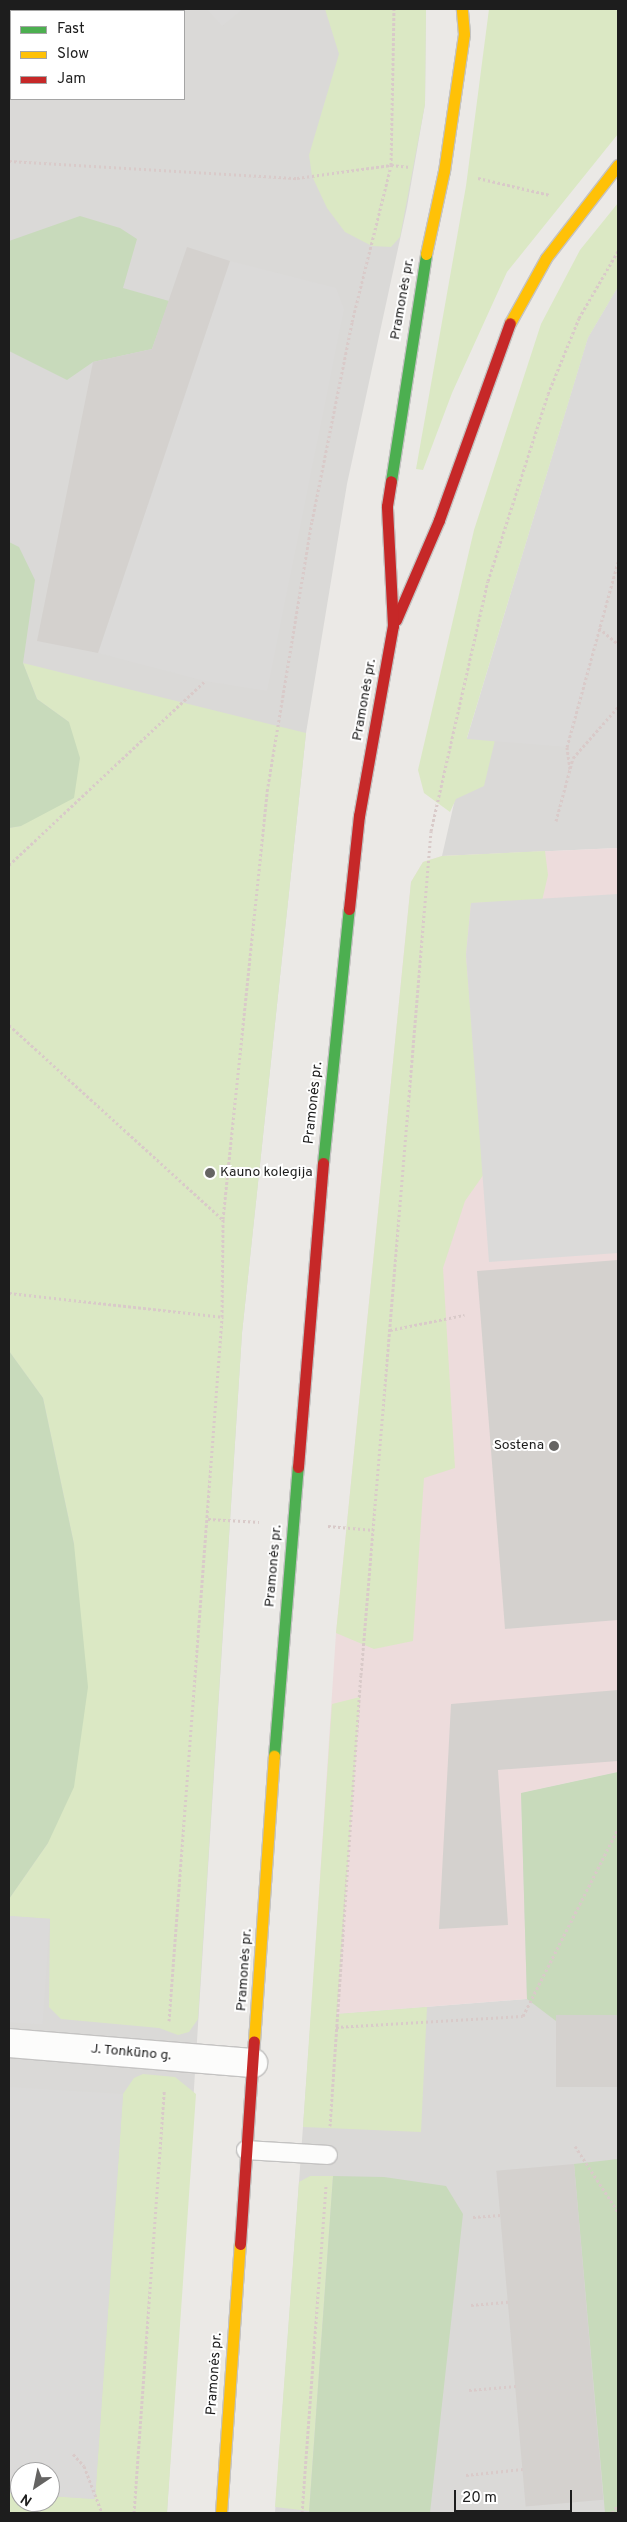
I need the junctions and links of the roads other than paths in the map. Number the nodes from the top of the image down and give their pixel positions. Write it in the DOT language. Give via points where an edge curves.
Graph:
graph roads {
  1 [pos="462,9"];
  2 [pos="618,165"];
  3 [pos="393,626"];
  4 [pos="9,2044"];
  5 [pos="253,2063"];
  6 [pos="246,2150"];
  7 [pos="328,2155"];
  8 [pos="221,2513"];
  1 -- 3 [label="main road, Pramonės pr." via="464,34 444,171 420,285 387,506"];
  2 -- 3 [label="main road, Pramonės pr." via="584,206 514,310 439,520"];
  3 -- 5 [label="main road, Pramonės pr." via="359,816 323,1165 281,1663"];
  4 -- 5 [label="street, J. Tonkūno g."];
  5 -- 6 [label="main road, Pramonės pr."];
  6 -- 7 [label="lane"];
  6 -- 8 [label="main road, Pramonės pr."];
}
